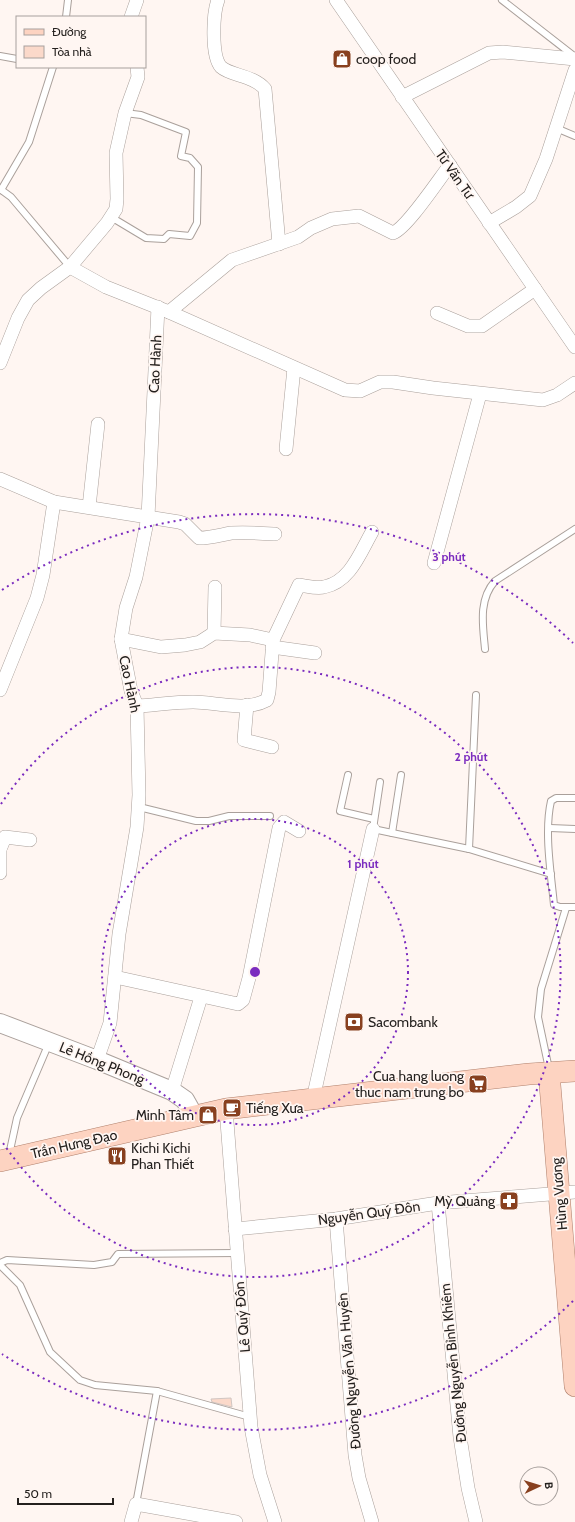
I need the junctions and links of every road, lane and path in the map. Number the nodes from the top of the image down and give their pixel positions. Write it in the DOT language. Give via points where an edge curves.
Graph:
graph roads {
  1 [pos="68,0"];
  2 [pos="137,0"];
  3 [pos="218,0"];
  4 [pos="336,0"];
  5 [pos="502,0"];
  6 [pos="66,16"];
  7 [pos="131,16"];
  8 [pos="0,56"];
  9 [pos="575,58"];
  10 [pos="16,59"];
  11 [pos="53,68"];
  12 [pos="137,68"];
  13 [pos="575,70"];
  14 [pos="402,96"];
  15 [pos="125,113"];
  16 [pos="556,128"];
  17 [pos="575,136"];
  18 [pos="450,165"];
  19 [pos="1,190"];
  20 [pos="111,217"];
  21 [pos="489,223"];
  22 [pos="279,244"];
  23 [pos="70,267"];
  24 [pos="535,290"];
  25 [pos="164,310"];
  26 [pos="438,313"];
  27 [pos="575,347"];
  28 [pos="0,363"];
  29 [pos="294,368"];
  30 [pos="575,383"];
  31 [pos="480,394"];
  32 [pos="98,424"];
  33 [pos="286,449"];
  34 [pos="0,479"];
  35 [pos="54,502"];
  36 [pos="89,507"];
  37 [pos="148,517"];
  38 [pos="575,529"];
  39 [pos="372,532"];
  40 [pos="275,534"];
  41 [pos="434,563"];
  42 [pos="215,587"];
  43 [pos="214,633"];
  44 [pos="121,639"];
  45 [pos="273,643"];
  46 [pos="485,649"];
  47 [pos="315,653"];
  48 [pos="0,690"];
  49 [pos="476,695"];
  50 [pos="137,706"];
  51 [pos="247,706"];
  52 [pos="272,747"];
  53 [pos="348,775"];
  54 [pos="401,775"];
  55 [pos="380,782"];
  56 [pos="575,798"];
  57 [pos="139,807"];
  58 [pos="270,816"];
  59 [pos="374,824"];
  60 [pos="550,828"];
  61 [pos="575,829"];
  62 [pos="299,831"];
  63 [pos="392,833"];
  64 [pos="30,840"];
  65 [pos="1,846"];
  66 [pos="469,849"];
  67 [pos="0,873"];
  68 [pos="551,874"];
  69 [pos="575,907"];
  70 [pos="566,908"];
  71 [pos="115,977"];
  72 [pos="201,997"];
  73 [pos="0,1023"];
  74 [pos="50,1042"];
  75 [pos="97,1060"];
  76 [pos="575,1071"];
  77 [pos="549,1073"];
  78 [pos="172,1091"];
  79 [pos="313,1099"];
  80 [pos="226,1109"];
  81 [pos="194,1116"];
  82 [pos="4,1160"];
  83 [pos="567,1193"];
  84 [pos="438,1204"];
  85 [pos="336,1219"];
  86 [pos="235,1229"];
  87 [pos="569,1236"];
  88 [pos="237,1253"];
  89 [pos="0,1264"];
  90 [pos="575,1386"];
  91 [pos="158,1391"];
  92 [pos="250,1417"];
  93 [pos="136,1504"];
  94 [pos="131,1522"];
  95 [pos="236,1522"];
  96 [pos="275,1522"];
  97 [pos="372,1522"];
  98 [pos="476,1522"];
  1 -- 6 [label="lane"];
  2 -- 7 [label="street"];
  3 -- 22 [label="street" via="214,40 216,56 222,67 253,80 265,89"];
  4 -- 14 [label="street, Từ Văn Tư"];
  5 -- 9 [label="lane"];
  8 -- 10 [label="lane"];
  9 -- 14 [label="street" via="489,53"];
  11 -- 19 [label="lane" via="29,142"];
  12 -- 15 [label="street" via="138,77"];
  13 -- 16 [label="street"];
  14 -- 18 [label="street, Từ Văn Tư"];
  15 -- 20 [label="street" via="116,153 116,209"];
  15 -- 20 [label="lane" via="141,115 186,132 181,156 190,158 198,167 197,223 190,236 169,234 164,239 146,238"];
  16 -- 17 [label="lane"];
  16 -- 21 [label="street" via="530,196 516,208"];
  18 -- 21 [label="street, Từ Văn Tư"];
  18 -- 22 [label="street" via="397,232 393,233 359,216 343,217 322,223 298,237"];
  19 -- 23 [label="lane" via="11,197"];
  20 -- 23 [label="street"];
  21 -- 24 [label="street, Từ Văn Tư"];
  22 -- 25 [label="street" via="232,260"];
  23 -- 25 [label="street" via="106,287"];
  23 -- 28 [label="street" via="28,300"];
  24 -- 26 [label="street" via="482,326 468,326"];
  24 -- 27 [label="street, Từ Văn Tư"];
  25 -- 29 [label="street"];
  25 -- 37 [label="street, Cao Hành"];
  29 -- 31 [label="street" via="345,390 360,391 380,382 393,382"];
  29 -- 33 [label="street"];
  30 -- 31 [label="street" via="543,400"];
  31 -- 41 [label="street"];
  32 -- 36 [label="street"];
  34 -- 35 [label="street"];
  35 -- 36 [label="street"];
  35 -- 48 [label="street" via="43,575"];
  36 -- 37 [label="street"];
  37 -- 40 [label="street" via="185,524 199,538 244,532"];
  37 -- 44 [label="street, Cao Hành"];
  38 -- 46 [label="lane" via="495,581 487,590 483,619"];
  39 -- 45 [label="street" via="349,572 337,583 323,588 299,585"];
  42 -- 43 [label="street"];
  43 -- 44 [label="street" via="200,642 185,645 161,646"];
  43 -- 45 [label="street" via="238,634"];
  44 -- 50 [label="street, Cao Hành" via="131,691"];
  45 -- 47 [label="street"];
  45 -- 51 [label="street" via="267,700"];
  49 -- 66 [label="lane"];
  50 -- 51 [label="street" via="193,702"];
  50 -- 57 [label="street, Cao Hành"];
  51 -- 52 [label="street" via="244,740"];
  53 -- 59 [label="lane" via="340,811"];
  54 -- 63 [label="lane"];
  55 -- 59 [label="lane"];
  56 -- 60 [label="lane" via="556,798 552,801"];
  57 -- 58 [label="lane" via="196,821 229,816"];
  57 -- 71 [label="street, Cao Hành" via="119,934"];
  59 -- 63 [label="lane"];
  59 -- 79 [label="street"];
  60 -- 61 [label="lane"];
  60 -- 68 [label="lane"];
  62 -- 72 [label="street" via="284,822 278,828 243,1000 238,1004"];
  63 -- 66 [label="lane"];
  64 -- 65 [label="street" via="5,837"];
  65 -- 67 [label="street"];
  66 -- 68 [label="lane"];
  68 -- 70 [label="lane" via="554,905"];
  69 -- 70 [label="lane"];
  70 -- 77 [label="lane" via="541,989 538,1017"];
  71 -- 72 [label="street"];
  71 -- 75 [label="street, Cao Hành" via="110,1023"];
  72 -- 78 [label="street"];
  73 -- 74 [label="main road, Lê Hồng Phong"];
  74 -- 75 [label="main road, Lê Hồng Phong"];
  74 -- 82 [label="lane" via="17,1118"];
  75 -- 78 [label="main road, Lê Hồng Phong"];
  76 -- 77 [label="main road, Trần Hưng Đạo"];
  77 -- 79 [label="main road, Trần Hưng Đạo"];
  77 -- 83 [label="main road, Hùng Vương"];
  78 -- 81 [label="main road, Lê Hồng Phong" via="185,1100"];
  79 -- 80 [label="main road, Trần Hưng Đạo"];
  80 -- 81 [label="main road, Trần Hưng Đạo"];
  80 -- 86 [label="street, Lê Quý Đôn"];
  81 -- 82 [label="main road, Trần Hưng Đạo"];
  83 -- 84 [label="street, Nguyễn Quý Đôn"];
  83 -- 87 [label="main road, Hùng Vương"];
  84 -- 85 [label="street, Nguyễn Quý Đôn"];
  84 -- 98 [label="street, Đường Nguyễn Bỉnh Khiêm" via="460,1437"];
  85 -- 86 [label="street, Nguyễn Quý Đôn"];
  85 -- 97 [label="street, Đường Nguyễn Văn Huyên" via="355,1454"];
  86 -- 88 [label="street, Lê Quý Đôn"];
  87 -- 90 [label="main road, Hùng Vương"];
  88 -- 89 [label="lane" via="118,1254 112,1262 94,1265 7,1260"];
  88 -- 92 [label="street, Lê Quý Đôn"];
  89 -- 91 [label="lane" via="20,1285 50,1352 80,1380 95,1385"];
  91 -- 92 [label="lane"];
  91 -- 93 [label="lane"];
  92 -- 96 [label="street, Lê Quý Đôn" via="260,1475"];
  93 -- 94 [label="street"];
  93 -- 95 [label="street"];
}
